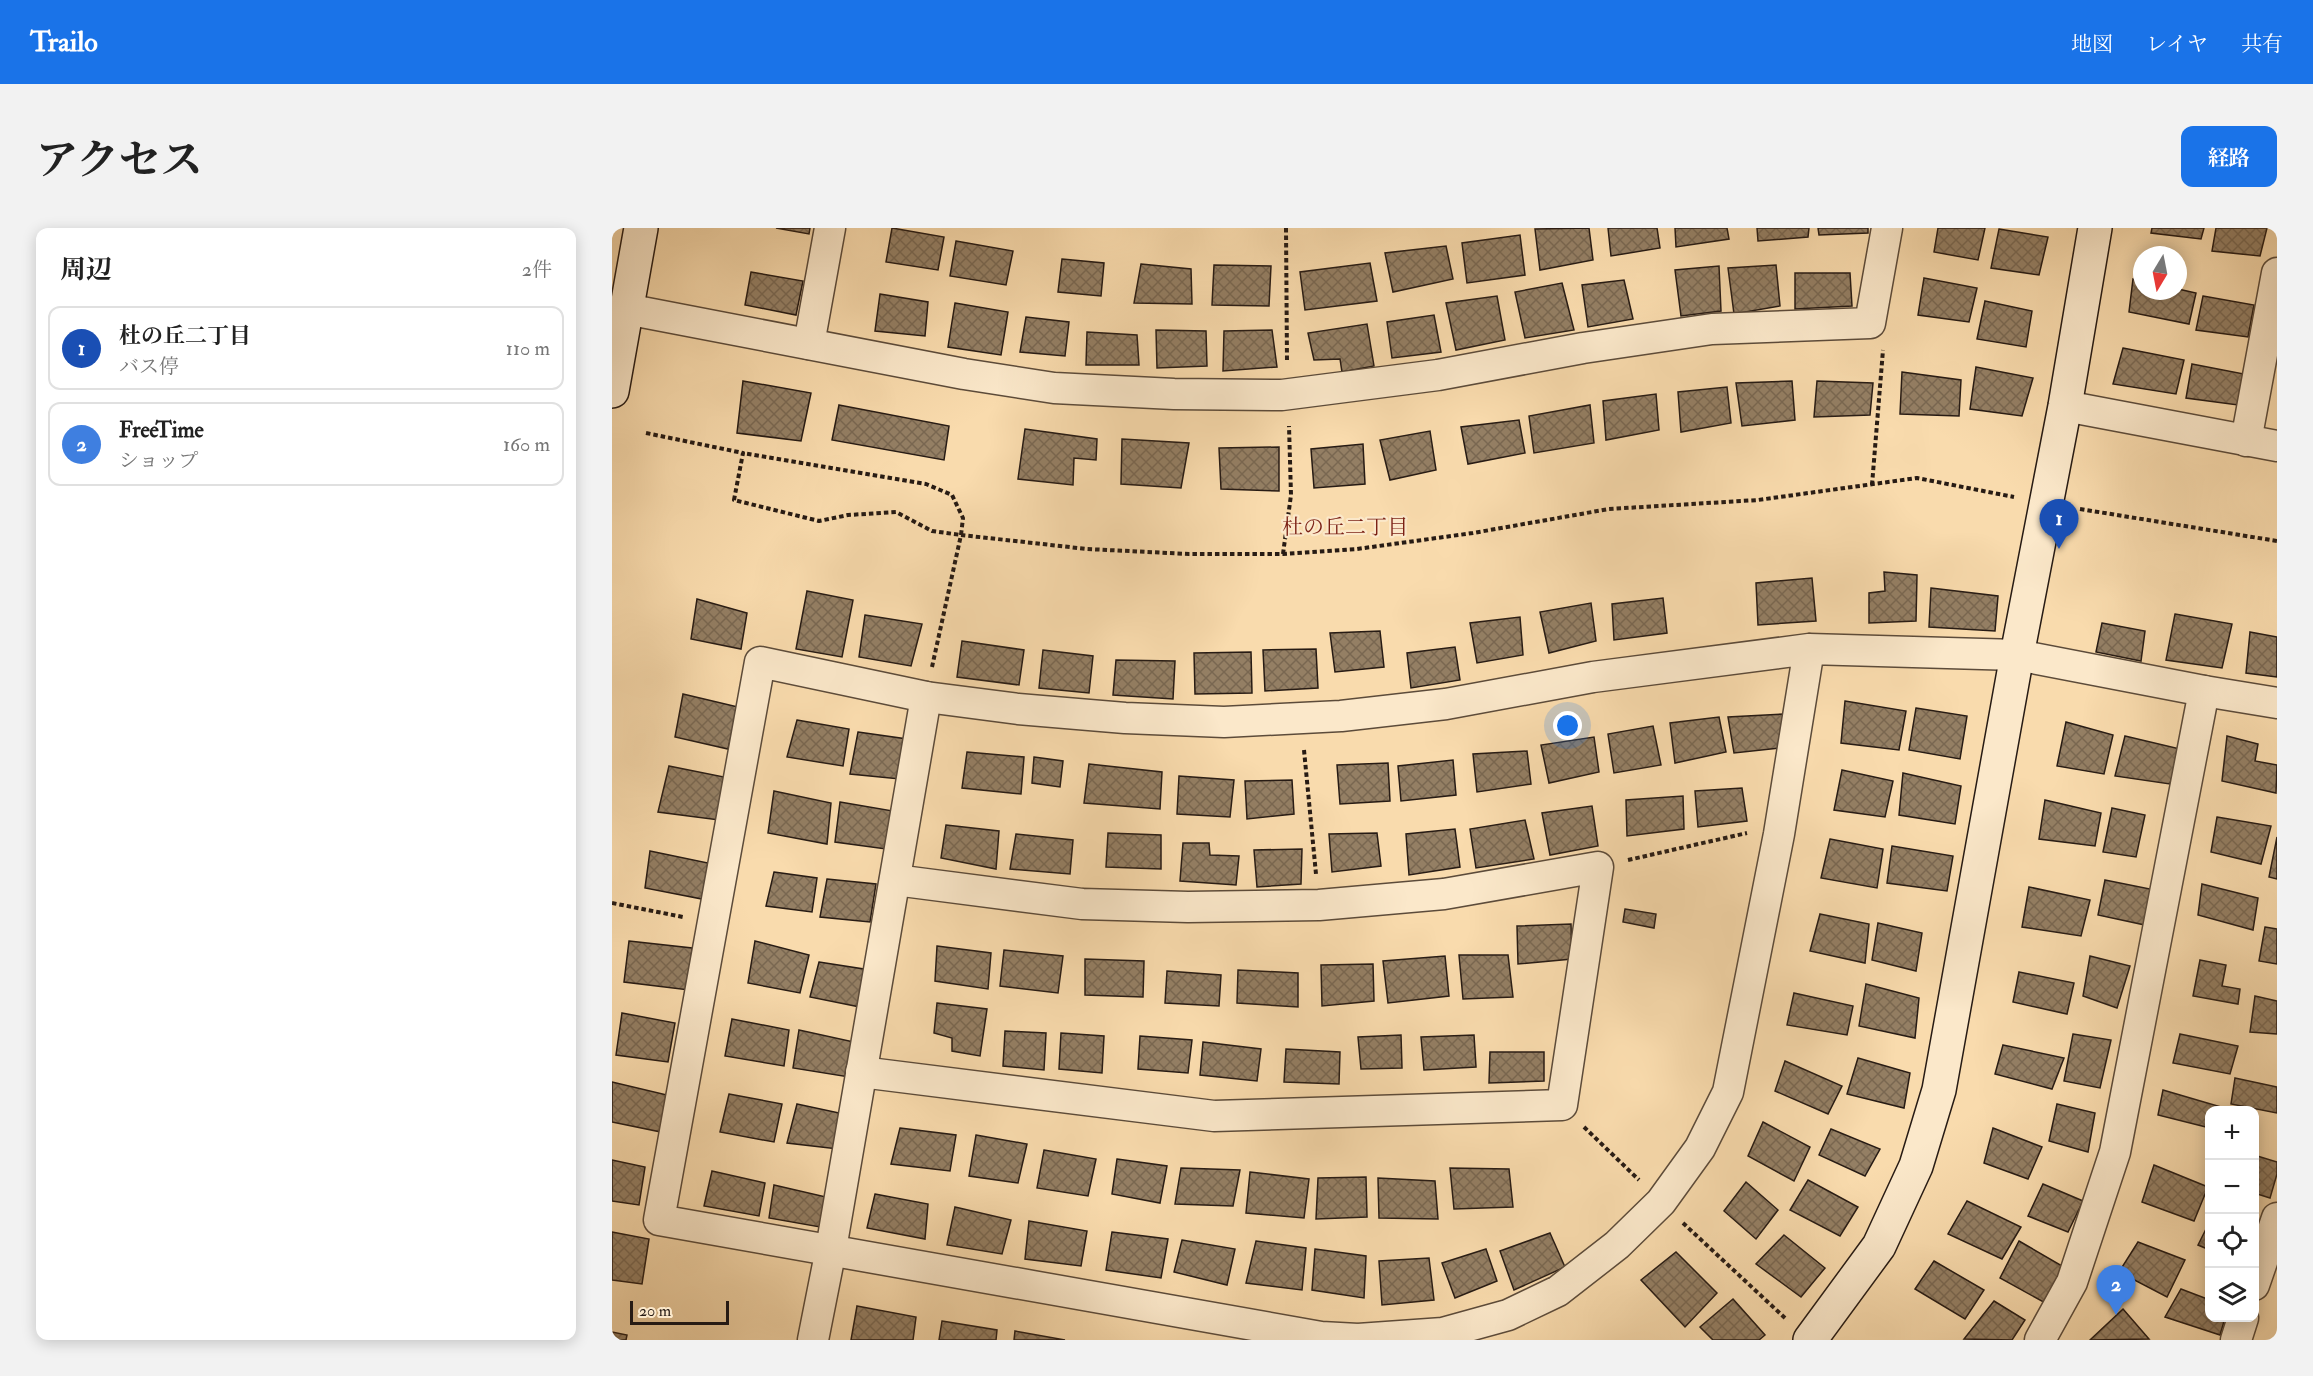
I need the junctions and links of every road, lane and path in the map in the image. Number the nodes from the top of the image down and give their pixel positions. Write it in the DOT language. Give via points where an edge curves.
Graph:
graph roads {
  1 [pos="641,228"];
  2 [pos="830,228"];
  3 [pos="1286,228"];
  4 [pos="1887,228"];
  5 [pos="2095,228"];
  6 [pos="2277,273"];
  7 [pos="626,309"];
  8 [pos="1870,323"];
  9 [pos="809,344"];
  10 [pos="612,391"];
  11 [pos="1288,394"];
  12 [pos="2065,406"];
  13 [pos="646,434"];
  14 [pos="2246,441"];
  15 [pos="2277,446"];
  16 [pos="743,453"];
  17 [pos="1872,485"];
  18 [pos="2025,499"];
  19 [pos="2076,508"];
  20 [pos="961,535"];
  21 [pos="2277,541"];
  22 [pos="1283,554"];
  23 [pos="1809,649"];
  24 [pos="2017,655"];
  25 [pos="2204,691"];
  26 [pos="926,697"];
  27 [pos="2277,703"];
  28 [pos="1302,718"];
  29 [pos="1781,825"];
  30 [pos="1598,867"];
  31 [pos="895,879"];
  32 [pos="612,903"];
  33 [pos="1319,905"];
  34 [pos="713,922"];
  35 [pos="861,1072"];
  36 [pos="2277,1218"];
  37 [pos="831,1249"];
  38 [pos="2259,1270"];
  39 [pos="2241,1322"];
  40 [pos="813,1340"];
  41 [pos="1810,1340"];
  42 [pos="2040,1340"];
  43 [pos="2236,1340"];
  1 -- 7 [label="street"];
  2 -- 9 [label="street"];
  3 -- 11 [label="path"];
  4 -- 8 [label="street"];
  5 -- 12 [label="street"];
  6 -- 14 [label="street"];
  7 -- 9 [label="street"];
  7 -- 10 [label="street"];
  8 -- 11 [label="street" via="1712,329 1438,375"];
  8 -- 17 [label="path" via="1884,344"];
  9 -- 11 [label="street" via="1054,388"];
  11 -- 22 [label="path" via="1291,495"];
  12 -- 14 [label="street"];
  12 -- 24 [label="street"];
  13 -- 16 [label="path"];
  14 -- 15 [label="street"];
  16 -- 20 [label="path" via="926,484 952,495 963,518"];
  16 -- 20 [label="path" via="734,500 819,520 896,512 932,531"];
  17 -- 18 [label="path" via="1917,478"];
  17 -- 22 [label="path" via="1758,500 1609,509 1473,533 1357,549"];
  19 -- 21 [label="path"];
  20 -- 22 [label="path" via="1087,549"];
  20 -- 26 [label="path"];
  23 -- 24 [label="street"];
  23 -- 28 [label="street" via="1593,677 1446,704"];
  23 -- 29 [label="street"];
  24 -- 25 [label="street"];
  24 -- 41 [label="street" via="1939,1090 1916,1166 1879,1246"];
  25 -- 27 [label="street"];
  25 -- 42 [label="street" via="2115,1152 2072,1282"];
  26 -- 28 [label="street" via="1125,718 1224,722"];
  26 -- 31 [label="street"];
  26 -- 34 [label="street" via="760,662"];
  28 -- 33 [label="path"];
  29 -- 30 [label="path"];
  29 -- 37 [label="street" via="1728,1092 1700,1148 1661,1202 1617,1245 1558,1291 1508,1315 1443,1334 1321,1337"];
  30 -- 33 [label="street" via="1444,894"];
  30 -- 35 [label="street" via="1562,1105 1214,1116"];
  31 -- 33 [label="street" via="1082,904"];
  31 -- 35 [label="street"];
  32 -- 34 [label="path"];
  34 -- 37 [label="street" via="659,1220"];
  35 -- 37 [label="street"];
  36 -- 38 [label="street"];
  37 -- 40 [label="street"];
  39 -- 43 [label="street"];
}
